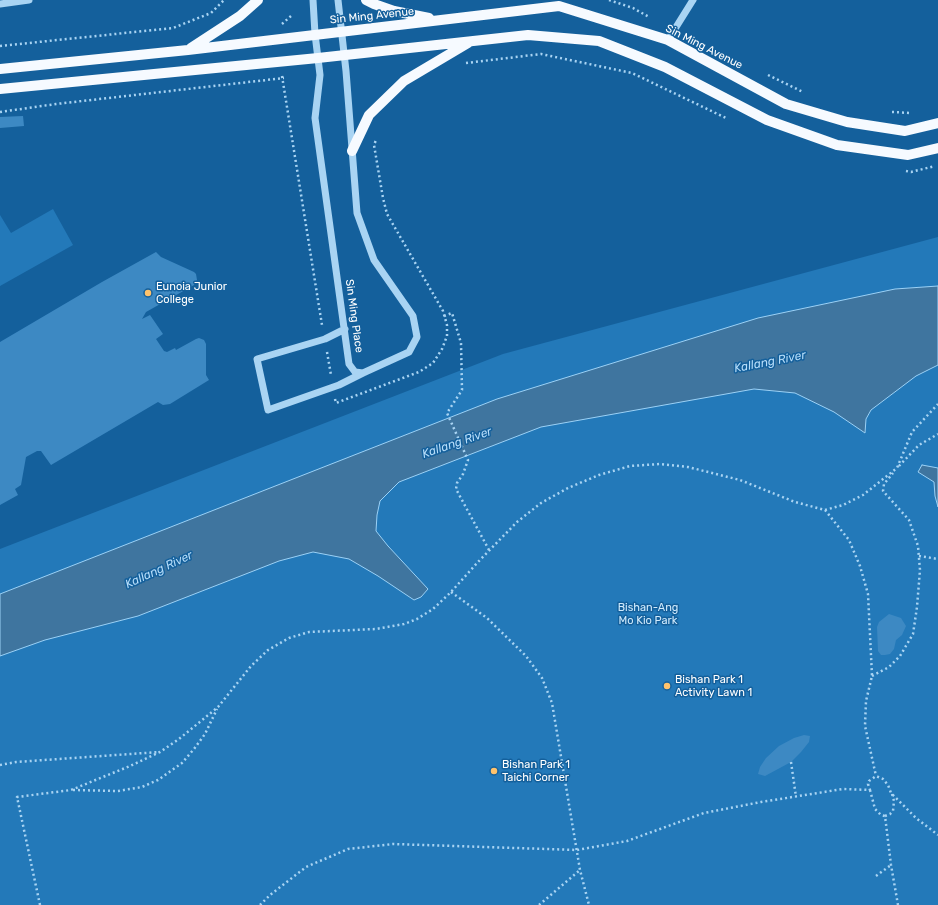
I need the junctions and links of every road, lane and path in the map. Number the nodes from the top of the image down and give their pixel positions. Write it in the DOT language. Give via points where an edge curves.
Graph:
graph roads {
  1 [pos="28,0"];
  2 [pos="224,0"];
  3 [pos="258,0"];
  4 [pos="313,0"];
  5 [pos="338,0"];
  6 [pos="366,0"];
  7 [pos="609,0"];
  8 [pos="694,0"];
  9 [pos="0,4"];
  10 [pos="444,20"];
  11 [pos="674,30"];
  12 [pos="342,31"];
  13 [pos="315,34"];
  14 [pos="472,40"];
  15 [pos="668,40"];
  16 [pos="0,46"];
  17 [pos="188,50"];
  18 [pos="344,55"];
  19 [pos="318,58"];
  20 [pos="464,63"];
  21 [pos="0,69"];
  22 [pos="767,75"];
  23 [pos="290,78"];
  24 [pos="0,89"];
  25 [pos="810,95"];
  26 [pos="0,112"];
  27 [pos="890,112"];
  28 [pos="913,113"];
  29 [pos="732,120"];
  30 [pos="938,123"];
  31 [pos="938,148"];
  32 [pos="352,151"];
  33 [pos="938,165"];
  34 [pos="904,171"];
  35 [pos="444,316"];
  36 [pos="345,329"];
  37 [pos="363,373"];
  38 [pos="938,404"];
  39 [pos="938,434"];
  40 [pos="897,468"];
  41 [pos="825,510"];
  42 [pos="490,550"];
  43 [pos="919,556"];
  44 [pos="938,559"];
  45 [pos="451,592"];
  46 [pos="872,676"];
  47 [pos="218,707"];
  48 [pos="160,752"];
  49 [pos="791,762"];
  50 [pos="0,765"];
  51 [pos="876,776"];
  52 [pos="71,790"];
  53 [pos="870,790"];
  54 [pos="891,793"];
  55 [pos="796,797"];
  56 [pos="885,816"];
  57 [pos="938,835"];
  58 [pos="577,850"];
  59 [pos="891,865"];
  60 [pos="580,870"];
  61 [pos="876,876"];
  62 [pos="40,905"];
  63 [pos="260,905"];
  64 [pos="539,905"];
  65 [pos="589,905"];
  66 [pos="898,905"];
  1 -- 9 [label="street"];
  2 -- 16 [label="path" via="211,13 173,28"];
  3 -- 17 [label="main road" via="240,16"];
  4 -- 13 [label="street, Sin Ming Place"];
  5 -- 12 [label="street"];
  6 -- 10 [label="main road" via="394,11"];
  7 -- 11 [label="path" via="633,8"];
  8 -- 11 [label="street"];
  10 -- 12 [label="main road, Sin Ming Avenue"];
  10 -- 15 [label="main road, Sin Ming Avenue" via="559,6"];
  11 -- 15 [label="street"];
  12 -- 13 [label="main road, Sin Ming Avenue"];
  12 -- 18 [label="street"];
  13 -- 17 [label="main road, Sin Ming Avenue"];
  13 -- 19 [label="street, Sin Ming Place"];
  14 -- 18 [label="main road"];
  14 -- 31 [label="main road" via="528,35 599,42 665,67 767,120 837,145 908,155"];
  14 -- 32 [label="main road" via="404,81 369,115"];
  15 -- 30 [label="main road, Sin Ming Avenue" via="786,104 847,122 905,131"];
  17 -- 21 [label="main road, Sin Ming Avenue"];
  18 -- 19 [label="main road"];
  18 -- 32 [label="street"];
  19 -- 24 [label="main road"];
  19 -- 36 [label="street, Sin Ming Place" via="320,75 315,118"];
  20 -- 29 [label="path" via="549,55 632,73"];
  22 -- 25 [label="path"];
  23 -- 26 [label="path"];
  27 -- 28 [label="path"];
  32 -- 37 [label="street" via="356,213 374,260 413,316 417,337 409,352"];
  33 -- 34 [label="path" via="911,172"];
  35 -- 42 [label="path" via="452,312 461,343 462,390 447,413 468,460 456,490"];
  36 -- 37 [label="street, Sin Ming Place" via="349,364 355,372"];
  36 -- 37 [label="street" via="324,339 256,359 268,410 339,385"];
  38 -- 40 [label="path" via="912,432"];
  39 -- 40 [label="path" via="919,444"];
  40 -- 41 [label="path" via="863,495"];
  40 -- 43 [label="path" via="884,484 883,491 908,520"];
  41 -- 42 [label="path" via="795,502 740,480 688,467 660,464 630,466 568,488 540,503"];
  41 -- 46 [label="path" via="849,540 868,594"];
  42 -- 45 [label="path"];
  43 -- 44 [label="path"];
  43 -- 46 [label="path" via="920,570 913,634 900,656 889,667"];
  45 -- 47 [label="path" via="433,609 404,624 376,629 309,632 289,638 268,650 251,666"];
  45 -- 58 [label="path" via="487,618 526,656 542,678 552,703"];
  46 -- 51 [label="path" via="866,701 865,726"];
  47 -- 48 [label="path"];
  47 -- 52 [label="path" via="205,734 182,764 158,780 142,787 118,791"];
  48 -- 50 [label="path"];
  48 -- 52 [label="path"];
  49 -- 55 [label="path"];
  51 -- 53 [label="path" via="869,781"];
  51 -- 54 [label="path" via="883,779"];
  52 -- 62 [label="path" via="17,797"];
  53 -- 55 [label="path" via="843,789"];
  53 -- 56 [label="path" via="875,809"];
  54 -- 56 [label="path" via="893,811"];
  54 -- 57 [label="path"];
  55 -- 58 [label="path" via="704,813 627,841"];
  56 -- 59 [label="path"];
  58 -- 60 [label="path"];
  58 -- 63 [label="path" via="393,844 348,849 306,867"];
  59 -- 61 [label="path"];
  59 -- 66 [label="path"];
  60 -- 64 [label="path"];
  60 -- 65 [label="path"];
}
